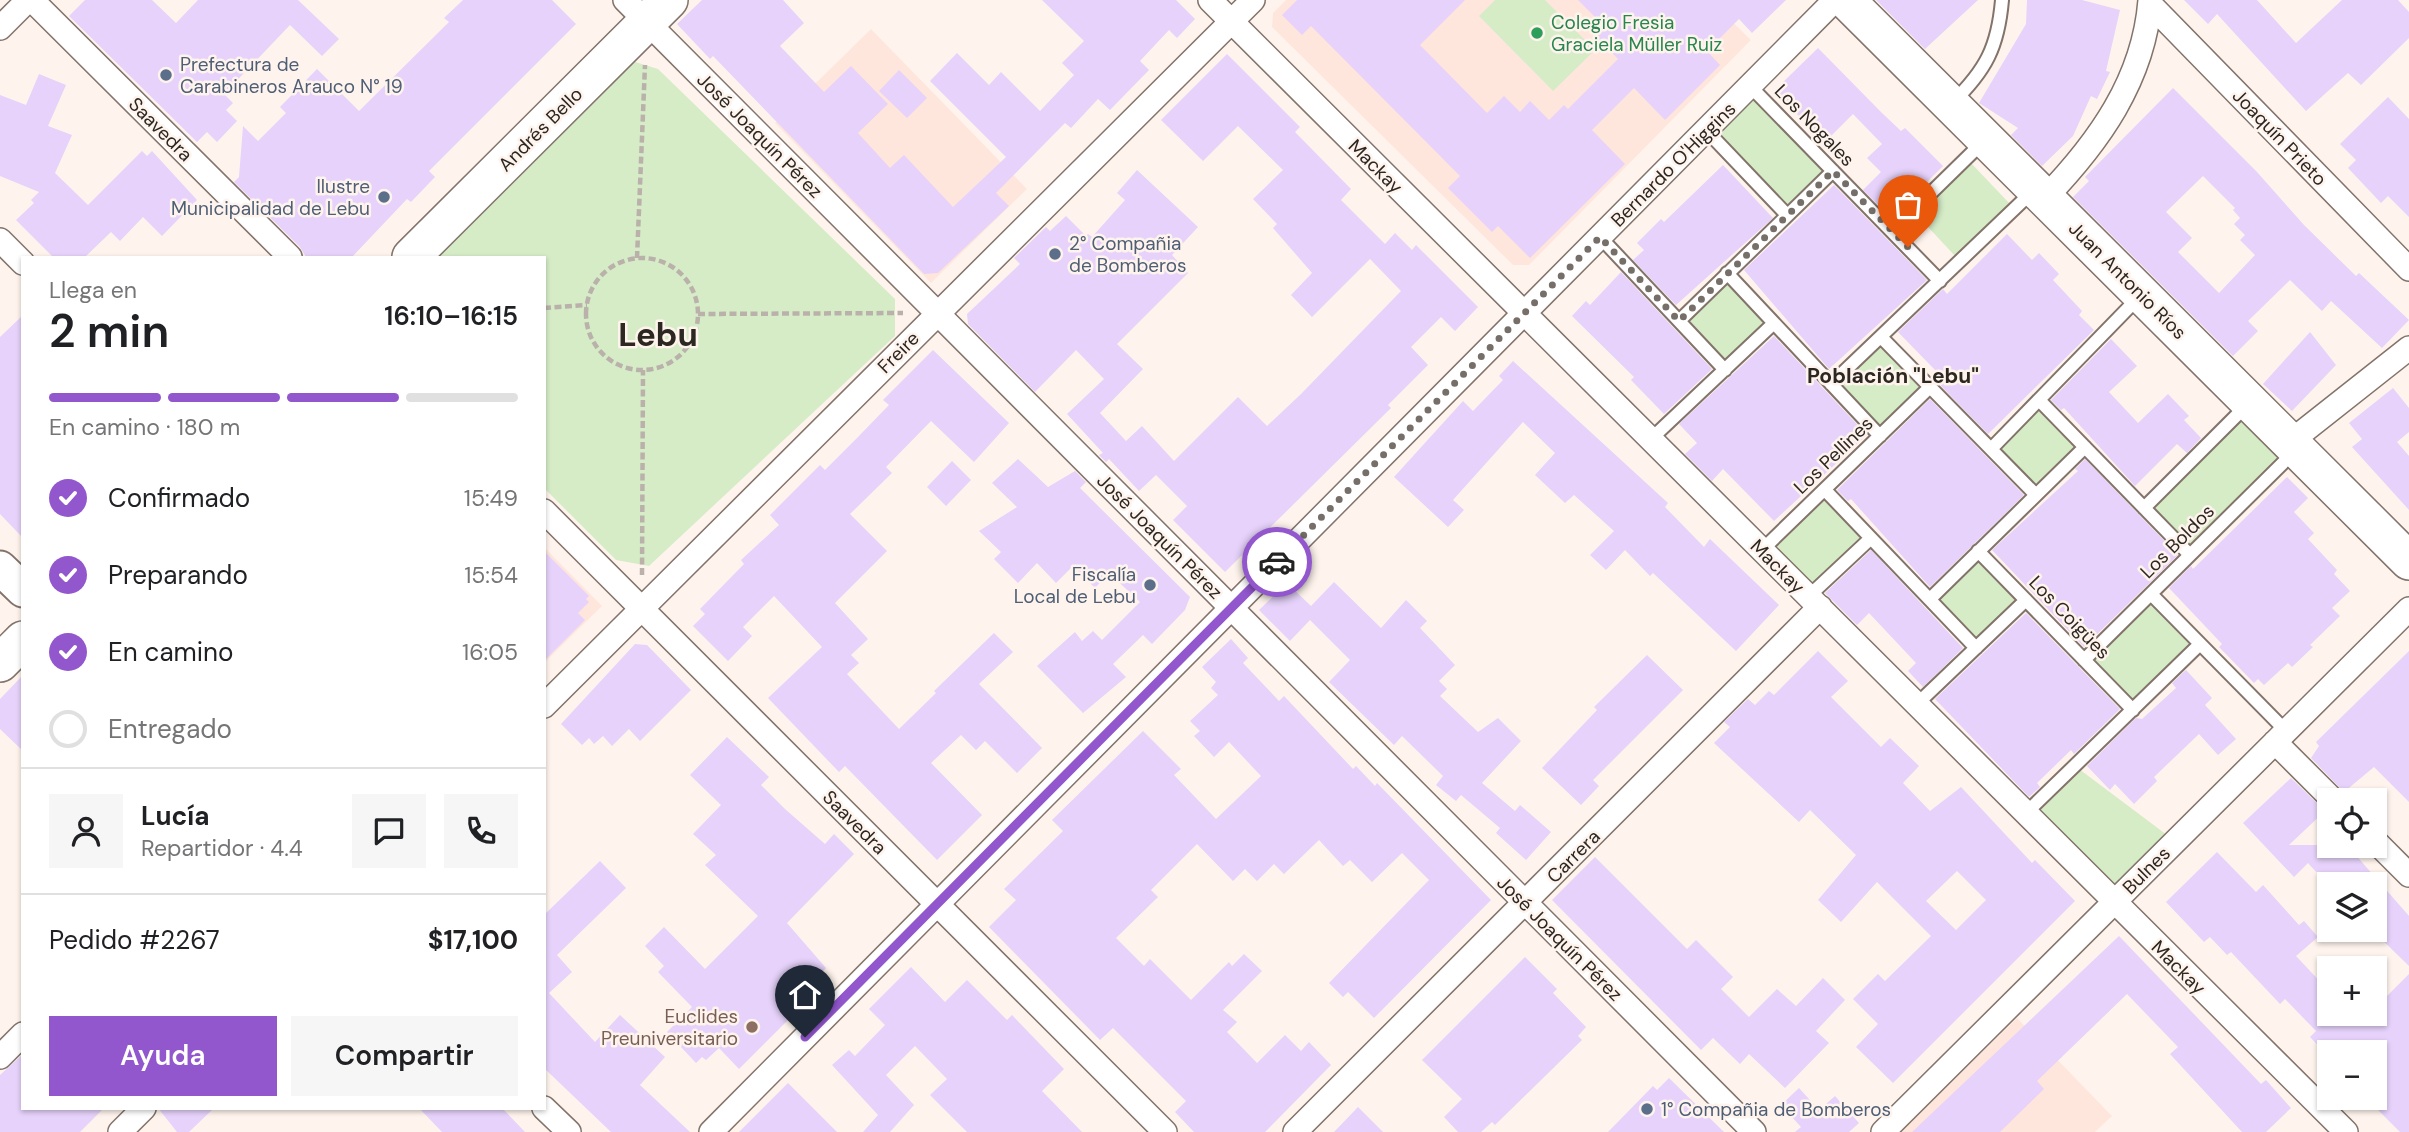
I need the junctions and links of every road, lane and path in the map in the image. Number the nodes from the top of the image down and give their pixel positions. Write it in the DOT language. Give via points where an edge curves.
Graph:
graph roads {
  1 [pos="30,0"];
  2 [pos="1210,0"];
  3 [pos="1253,0"];
  4 [pos="1835,0"];
  5 [pos="1846,0"];
  6 [pos="2002,0"];
  7 [pos="2150,2"];
  8 [pos="647,7"];
  9 [pos="1231,21"];
  10 [pos="0,28"];
  11 [pos="1750,86"];
  12 [pos="1951,104"];
  13 [pos="1706,130"];
  14 [pos="1986,139"];
  15 [pos="1833,171"];
  16 [pos="2040,193"];
  17 [pos="1787,215"];
  18 [pos="1892,231"];
  19 [pos="1600,237"];
  20 [pos="0,240"];
  21 [pos="289,256"];
  22 [pos="412,256"];
  23 [pos="637,258"];
  24 [pos="21,261"];
  25 [pos="2409,269"];
  26 [pos="1727,273"];
  27 [pos="1940,281"];
  28 [pos="2142,294"];
  29 [pos="587,305"];
  30 [pos="546,308"];
  31 [pos="937,313"];
  32 [pos="1524,313"];
  33 [pos="698,314"];
  34 [pos="1679,321"];
  35 [pos="1774,323"];
  36 [pos="1881,337"];
  37 [pos="2409,348"];
  38 [pos="643,370"];
  39 [pos="1725,370"];
  40 [pos="1831,384"];
  41 [pos="1930,387"];
  42 [pos="2039,400"];
  43 [pos="2250,402"];
  44 [pos="1880,436"];
  45 [pos="1651,439"];
  46 [pos="2294,446"];
  47 [pos="2085,447"];
  48 [pos="1991,450"];
  49 [pos="1825,490"];
  50 [pos="2036,495"];
  51 [pos="2144,508"];
  52 [pos="546,513"];
  53 [pos="1871,538"];
  54 [pos="1762,550"];
  55 [pos="1979,551"];
  56 [pos="2190,555"];
  57 [pos="2409,561"];
  58 [pos="0,568"];
  59 [pos="21,588"];
  60 [pos="2151,594"];
  61 [pos="1930,599"];
  62 [pos="2026,600"];
  63 [pos="1814,602"];
  64 [pos="1231,608"];
  65 [pos="642,609"];
  66 [pos="2409,609"];
  67 [pos="21,642"];
  68 [pos="2200,644"];
  69 [pos="1976,648"];
  70 [pos="2084,660"];
  71 [pos="0,663"];
  72 [pos="546,704"];
  73 [pos="1916,705"];
  74 [pos="2133,710"];
  75 [pos="2281,737"];
  76 [pos="2323,788"];
  77 [pos="2025,814"];
  78 [pos="2387,853"];
  79 [pos="2409,875"];
  80 [pos="2114,902"];
  81 [pos="1526,903"];
  82 [pos="937,904"];
  83 [pos="21,1036"];
  84 [pos="0,1057"];
  85 [pos="142,1110"];
  86 [pos="546,1110"];
  87 [pos="120,1132"];
  88 [pos="569,1132"];
  89 [pos="711,1132"];
  90 [pos="1165,1132"];
  91 [pos="1294,1132"];
  92 [pos="1754,1132"];
  93 [pos="1883,1132"];
  94 [pos="2346,1132"];
  1 -- 10 [label="street"];
  1 -- 21 [label="street, Saavedra"];
  2 -- 9 [label="street, Mackay"];
  3 -- 9 [label="street, Freire"];
  4 -- 11 [label="street, Bernardo O'Higgins"];
  5 -- 12 [label="main road, Juan Antonio Ríos"];
  6 -- 12 [label="lane" via="1996,38 1985,66"];
  7 -- 16 [label="street" via="2135,61 2113,114 2082,159"];
  7 -- 25 [label="street, Joaquín Prieto"];
  8 -- 22 [label="main road, Andrés Bello"];
  8 -- 23 [label="path"];
  8 -- 31 [label="street, José Joaquín Pérez"];
  9 -- 31 [label="street, Freire"];
  9 -- 32 [label="street, Mackay"];
  11 -- 13 [label="street, Bernardo O'Higgins"];
  11 -- 15 [label="lane, Los Nogales"];
  12 -- 14 [label="main road, Juan Antonio Ríos"];
  13 -- 17 [label="lane"];
  13 -- 19 [label="street, Bernardo O'Higgins"];
  14 -- 16 [label="main road, Juan Antonio Ríos"];
  14 -- 18 [label="lane"];
  15 -- 17 [label="lane"];
  15 -- 18 [label="lane, Los Nogales"];
  16 -- 27 [label="lane"];
  16 -- 28 [label="main road, Juan Antonio Ríos"];
  17 -- 26 [label="lane"];
  18 -- 27 [label="lane, Los Nogales"];
  19 -- 32 [label="street, Bernardo O'Higgins"];
  19 -- 34 [label="lane"];
  20 -- 24 [label="street"];
  23 -- 29 [label="path" via="604,273 592,288"];
  23 -- 33 [label="path" via="660,261 680,272 696,299"];
  26 -- 34 [label="lane"];
  26 -- 35 [label="lane"];
  27 -- 36 [label="lane"];
  28 -- 42 [label="lane"];
  28 -- 43 [label="main road, Juan Antonio Ríos"];
  29 -- 30 [label="path"];
  29 -- 38 [label="path" via="586,322 600,351 612,361"];
  31 -- 33 [label="path"];
  31 -- 64 [label="street, José Joaquín Pérez"];
  31 -- 65 [label="street, Freire"];
  32 -- 45 [label="street, Mackay"];
  32 -- 64 [label="street, Bernardo O'Higgins"];
  33 -- 38 [label="path" via="695,331 675,359"];
  34 -- 39 [label="lane"];
  35 -- 39 [label="lane"];
  35 -- 40 [label="lane"];
  36 -- 40 [label="lane"];
  36 -- 41 [label="lane"];
  37 -- 46 [label="street"];
  38 -- 65 [label="path"];
  39 -- 45 [label="lane"];
  40 -- 44 [label="lane"];
  41 -- 44 [label="lane, Los Pellines"];
  41 -- 48 [label="lane"];
  42 -- 47 [label="lane"];
  42 -- 48 [label="lane"];
  43 -- 46 [label="main road, Juan Antonio Ríos"];
  43 -- 51 [label="lane"];
  44 -- 49 [label="lane, Los Pellines"];
  45 -- 54 [label="street, Mackay"];
  46 -- 56 [label="lane, Los Boldos"];
  46 -- 57 [label="main road, Juan Antonio Ríos"];
  47 -- 50 [label="lane"];
  47 -- 51 [label="lane"];
  48 -- 50 [label="lane"];
  49 -- 53 [label="lane"];
  49 -- 54 [label="lane, Los Pellines"];
  50 -- 55 [label="lane"];
  51 -- 56 [label="lane"];
  52 -- 65 [label="street, Saavedra"];
  53 -- 61 [label="lane"];
  53 -- 63 [label="lane"];
  54 -- 63 [label="street, Mackay"];
  55 -- 61 [label="lane"];
  55 -- 62 [label="lane, Los Coigües"];
  56 -- 60 [label="lane, Los Boldos"];
  58 -- 59 [label="main road"];
  60 -- 68 [label="lane"];
  60 -- 70 [label="lane, Los Boldos"];
  61 -- 69 [label="lane"];
  62 -- 69 [label="lane"];
  62 -- 70 [label="lane, Los Coigües"];
  63 -- 73 [label="street, Mackay"];
  63 -- 81 [label="street, Carrera"];
  64 -- 81 [label="street, José Joaquín Pérez"];
  64 -- 82 [label="street, Bernardo O'Higgins"];
  65 -- 72 [label="street, Freire"];
  65 -- 82 [label="street, Saavedra"];
  66 -- 75 [label="street, Bulnes"];
  67 -- 71 [label="main road"];
  68 -- 74 [label="lane"];
  68 -- 75 [label="lane"];
  69 -- 73 [label="lane"];
  70 -- 74 [label="lane, Los Coigües"];
  73 -- 77 [label="street, Mackay"];
  74 -- 77 [label="lane"];
  75 -- 76 [label="street"];
  75 -- 80 [label="street, Bulnes"];
  77 -- 80 [label="street, Mackay"];
  78 -- 79 [label="street"];
  80 -- 93 [label="street, Bulnes"];
  80 -- 94 [label="street, Mackay"];
  81 -- 91 [label="street, Carrera"];
  81 -- 92 [label="street, José Joaquín Pérez"];
  82 -- 89 [label="street, Bernardo O'Higgins"];
  82 -- 90 [label="street, Saavedra"];
  83 -- 84 [label="street"];
  85 -- 87 [label="street"];
  86 -- 88 [label="street"];
}
